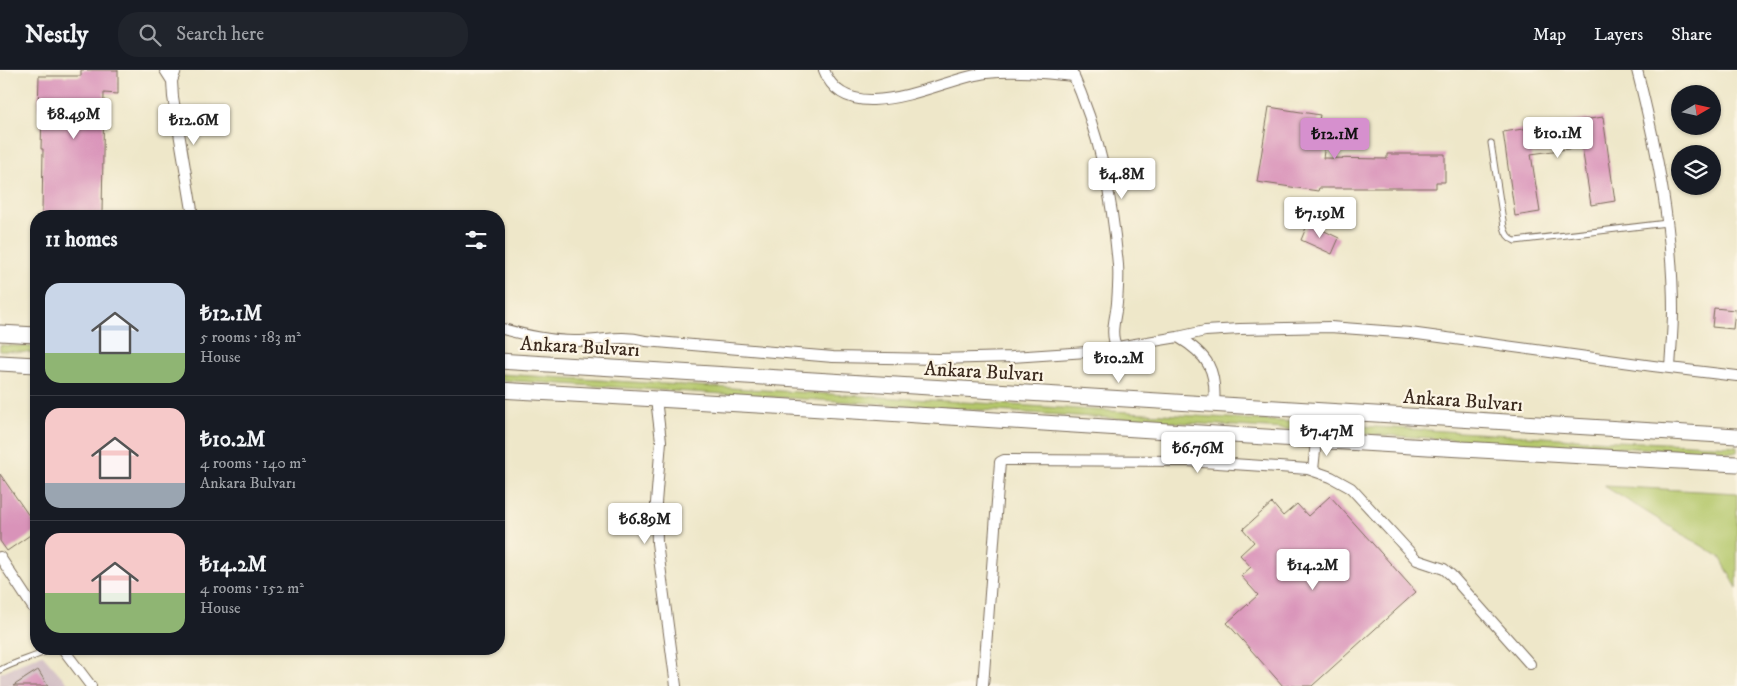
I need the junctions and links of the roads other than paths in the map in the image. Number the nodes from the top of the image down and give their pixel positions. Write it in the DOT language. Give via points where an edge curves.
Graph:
graph roads {
  1 [pos="165,70"];
  2 [pos="176,70"];
  3 [pos="824,70"];
  4 [pos="1636,70"];
  5 [pos="994,71"];
  6 [pos="1072,73"];
  7 [pos="172,81"];
  8 [pos="1491,143"];
  9 [pos="192,210"];
  10 [pos="1668,223"];
  11 [pos="505,329"];
  12 [pos="0,333"];
  13 [pos="30,335"];
  14 [pos="1178,338"];
  15 [pos="1118,347"];
  16 [pos="505,361"];
  17 [pos="0,363"];
  18 [pos="30,365"];
  19 [pos="1670,368"];
  20 [pos="1737,376"];
  21 [pos="505,390"];
  22 [pos="656,399"];
  23 [pos="1214,405"];
  24 [pos="1737,436"];
  25 [pos="1316,441"];
  26 [pos="1737,464"];
  27 [pos="1313,470"];
  28 [pos="0,558"];
  29 [pos="30,603"];
  30 [pos="35,655"];
  31 [pos="68,655"];
  32 [pos="1530,664"];
  33 [pos="0,670"];
  34 [pos="91,686"];
  35 [pos="676,686"];
  36 [pos="983,686"];
  1 -- 7 [label="street"];
  2 -- 7 [label="street"];
  3 -- 5 [label="street" via="837,90 868,101"];
  4 -- 10 [label="street"];
  5 -- 6 [label="street"];
  6 -- 15 [label="street" via="1092,121 1109,196 1118,267 1113,334"];
  7 -- 9 [label="street"];
  8 -- 10 [label="lane" via="1504,227 1506,234 1515,242"];
  10 -- 19 [label="street" via="1673,312"];
  11 -- 15 [label="street" via="572,341 626,337 869,359 1012,357"];
  12 -- 13 [label="main road"];
  14 -- 15 [label="street"];
  14 -- 19 [label="street" via="1204,331 1240,329 1368,329"];
  14 -- 23 [label="street" via="1207,360 1213,378"];
  16 -- 23 [label="main road, Ankara Bulvarı"];
  17 -- 18 [label="main road"];
  19 -- 20 [label="street"];
  21 -- 22 [label="main road"];
  22 -- 25 [label="main road"];
  22 -- 35 [label="street" via="661,441 656,503 657,543"];
  23 -- 24 [label="main road, Ankara Bulvarı"];
  25 -- 26 [label="main road"];
  25 -- 27 [label="street"];
  27 -- 32 [label="street" via="1351,488 1417,560 1444,569 1451,575"];
  27 -- 36 [label="street" via="1187,461 1023,459 1000,462"];
  28 -- 29 [label="street"];
  30 -- 33 [label="lane"];
  31 -- 34 [label="street"];
}
